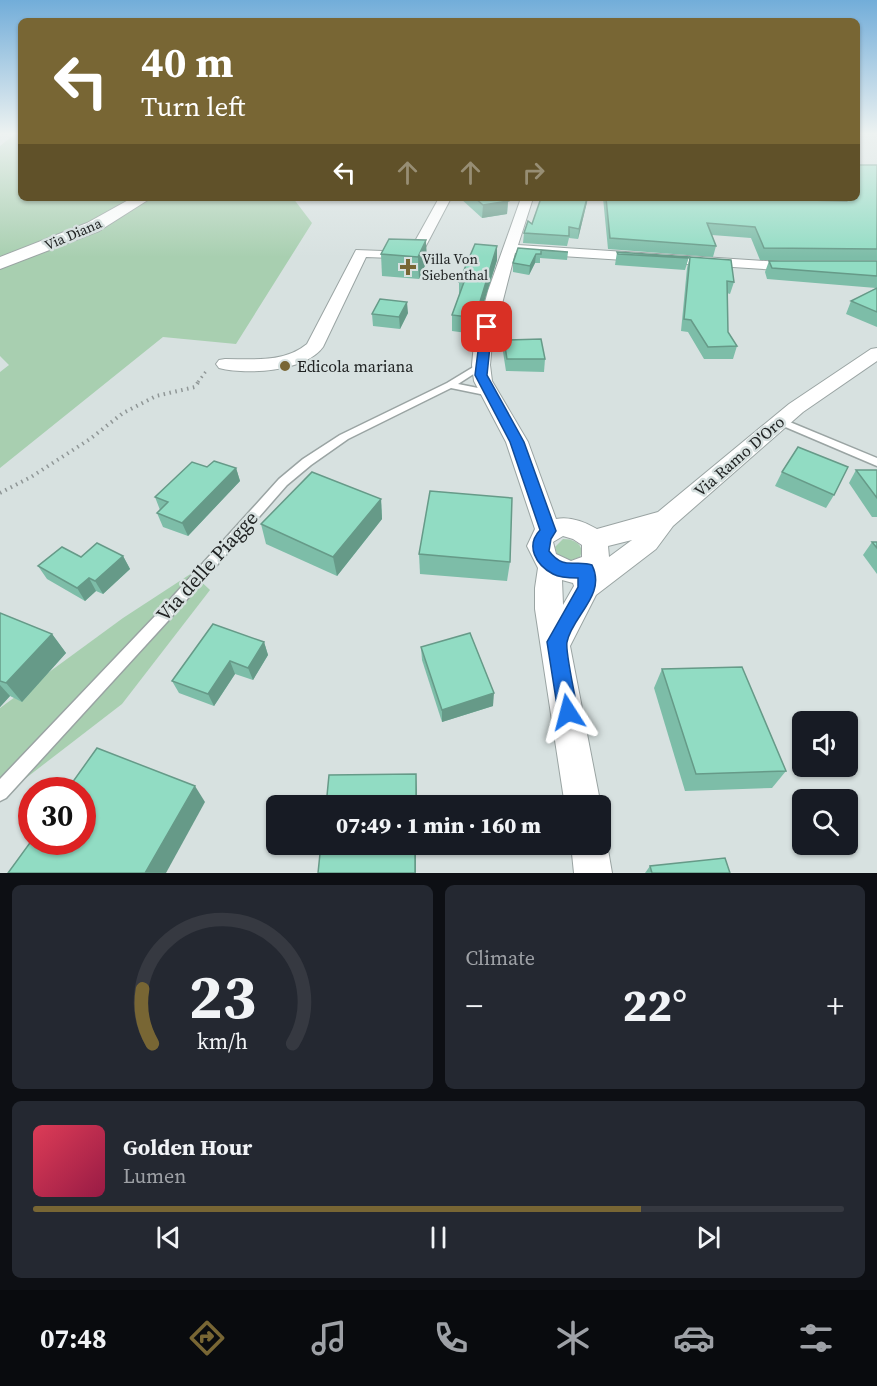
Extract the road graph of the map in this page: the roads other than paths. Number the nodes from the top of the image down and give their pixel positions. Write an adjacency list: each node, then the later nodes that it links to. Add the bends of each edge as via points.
1 (138, 201): 5 (street, Via Diana, via 93,227)
2 (443, 201): 8 (street, via 414,256 361,253 314,347 304,355 290,360)
3 (526, 201): 4 (street)
4 (510, 249): 6 (street); 9 (street, via 490,308)
5 (0, 263)
6 (806, 267)
7 (877, 353): 12 (street, Via Ramo D'Oro)
8 (225, 364)
9 (480, 366): 10 (lane, Via delle Piagge); 11 (street)
10 (450, 385): 11 (lane); 19 (lane, Via delle Piagge, via 344,437 289,476)
11 (490, 393): 15 (street, via 517,442)
12 (780, 421): 13 (lane); 14 (street, Via Ramo D'Oro)
13 (877, 462)
14 (666, 519): 17 (street, Via Ramo D'Oro, via 641,528); 17 (street, via 647,542 620,563)
15 (548, 531): 16 (street, via 540,551); 17 (street, via 563,527 587,534)
16 (551, 565): 17 (street, via 568,572); 18 (street, via 549,597)
17 (590, 565): 18 (street)
18 (557, 642): 20 (street)
19 (0, 792)
20 (581, 795)
21 (591, 855): 22 (street)
22 (593, 873)

